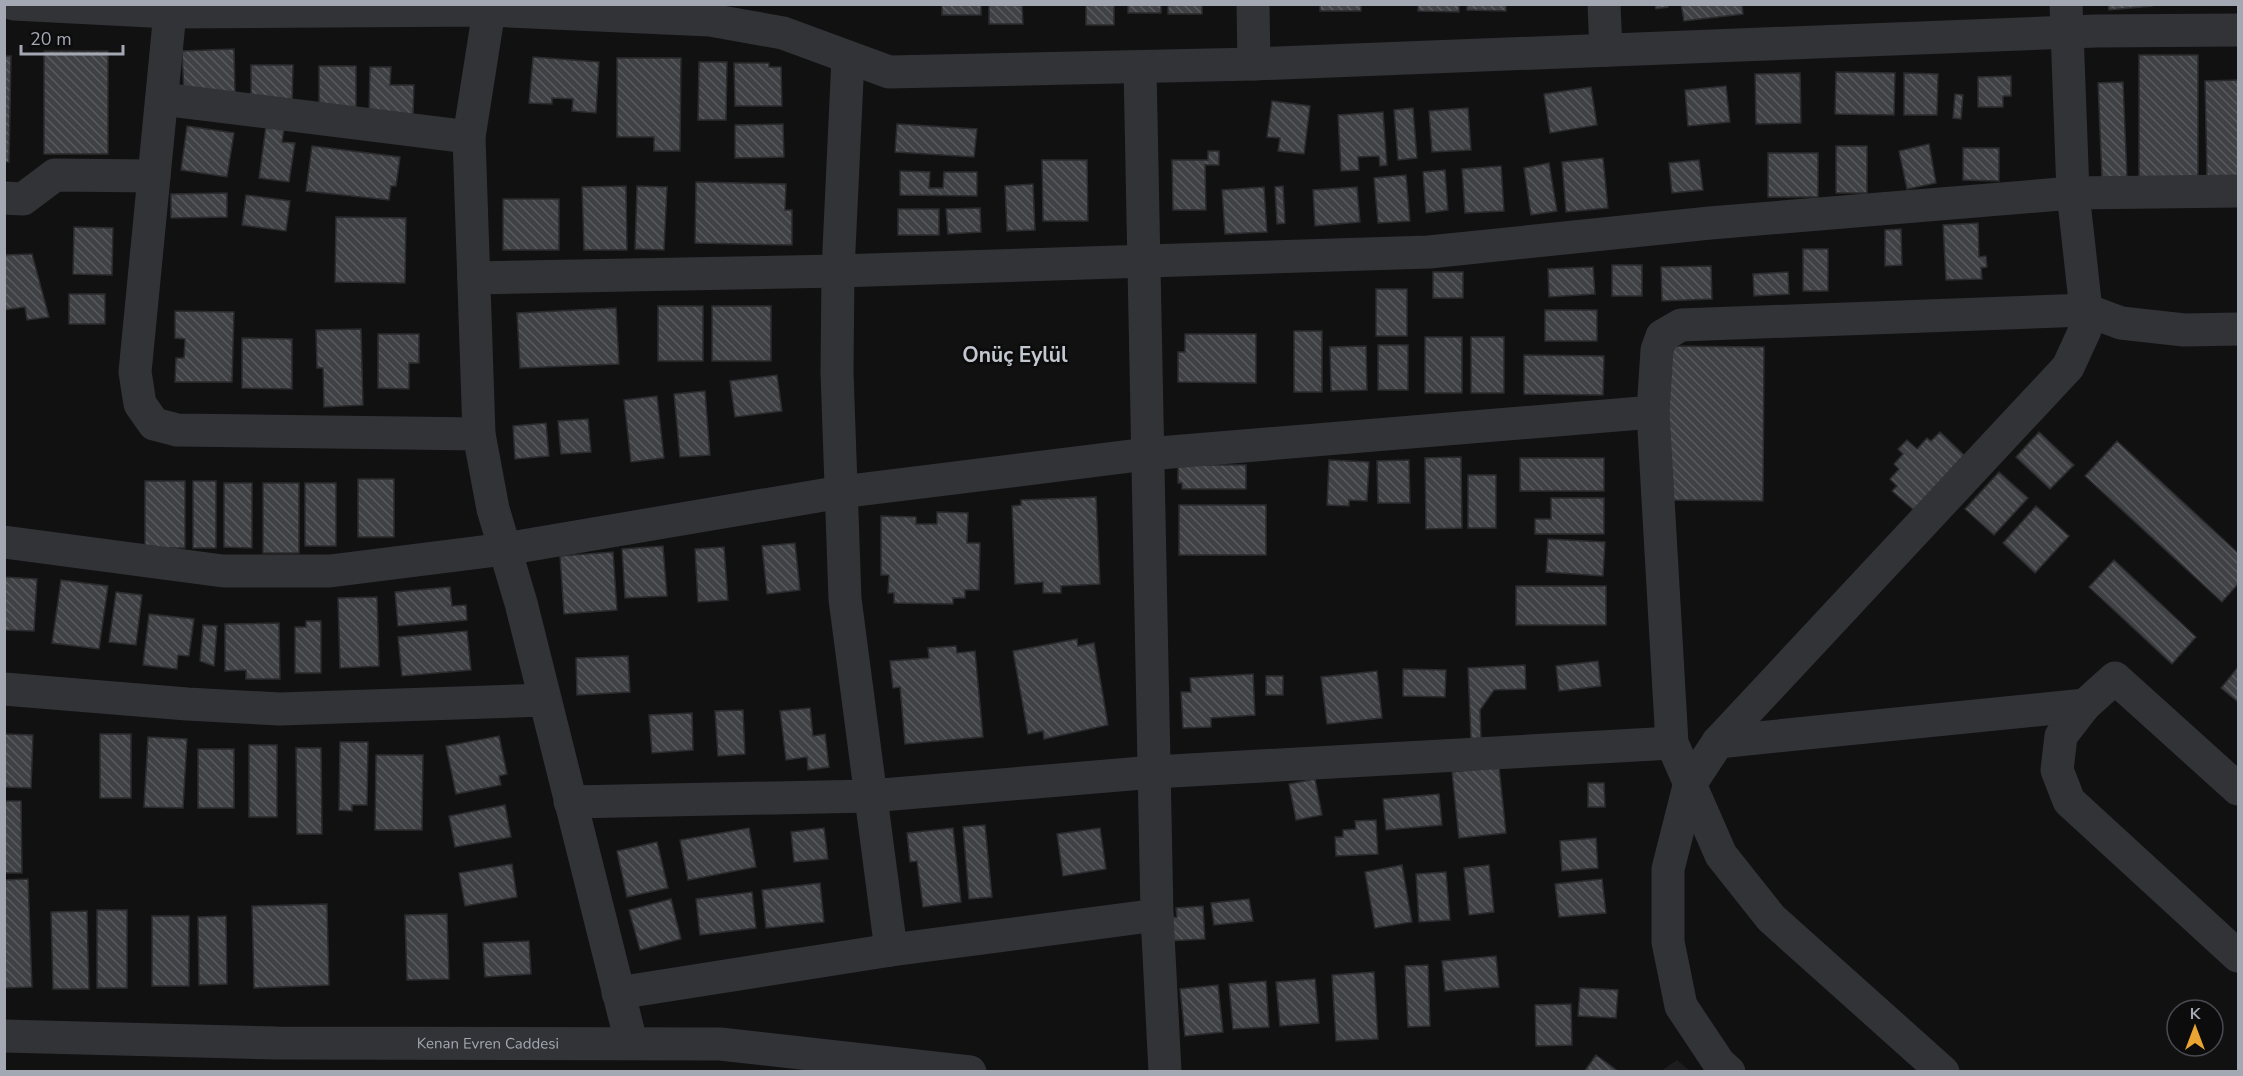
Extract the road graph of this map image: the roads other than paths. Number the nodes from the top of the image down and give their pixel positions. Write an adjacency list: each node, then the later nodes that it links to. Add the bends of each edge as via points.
1 (14, 4): 5 (street)
2 (1253, 4): 10 (street)
3 (1604, 4): 8 (street)
4 (489, 7): 5 (street); 9 (street, via 710,20 783,33); 13 (street)
5 (170, 12): 12 (street)
6 (2067, 18): 7 (street); 8 (street); 16 (street)
7 (2238, 30)
8 (1606, 50): 10 (street)
9 (848, 58): 11 (street, via 889,72); 19 (street)
10 (1254, 64): 11 (street)
11 (1140, 67): 18 (street)
12 (162, 99): 13 (street); 14 (street)
13 (469, 136): 20 (street)
14 (154, 176): 17 (street, via 55,175 23,199); 24 (street, via 135,372 140,404 154,424 177,430)
15 (2238, 191): 16 (street)
16 (2073, 193): 18 (street, via 1710,223 1429,252); 21 (street)
17 (4, 198)
18 (1144, 262): 19 (street); 25 (street)
19 (838, 271): 20 (street); 26 (street)
20 (474, 278): 24 (street)
21 (2086, 310): 22 (street, via 2121,323 2184,330); 23 (street, via 1681,325 1662,336 1657,350); 32 (street, via 2085,330 2068,367)
22 (2238, 329)
23 (1653, 412): 25 (street); 33 (street)
24 (479, 434): 28 (street)
25 (1147, 454): 26 (street); 34 (street)
26 (841, 492): 28 (street); 37 (street, via 845,599)
27 (4, 542): 28 (street, via 223,571 330,571)
28 (505, 549): 30 (street)
29 (4, 689): 30 (street, via 280,709)
30 (544, 700): 38 (street)
31 (2085, 705): 32 (street); 36 (street, via 2115,678); 41 (street, via 2061,736 2057,770 2069,801)
32 (1718, 742): 35 (street)
33 (1672, 743): 34 (street); 35 (street)
34 (1154, 772): 37 (street); 39 (street)
35 (1689, 786): 47 (street, via 1668,869 1668,942 1681,1006 1719,1063); 48 (street, via 1720,855 1771,918)
36 (2238, 789)
37 (870, 796): 38 (street); 40 (street)
38 (570, 802): 42 (street)
39 (1157, 915): 40 (street); 46 (street)
40 (891, 950): 42 (street)
41 (2238, 956)
42 (618, 993): 44 (street)
43 (4, 1036): 44 (street, Kenan Evren Caddesi, via 278,1043)
44 (631, 1042): 45 (street, Kenan Evren Caddesi, via 720,1044)
45 (970, 1071)
46 (1165, 1071)
47 (1729, 1071)
48 (1943, 1071)

